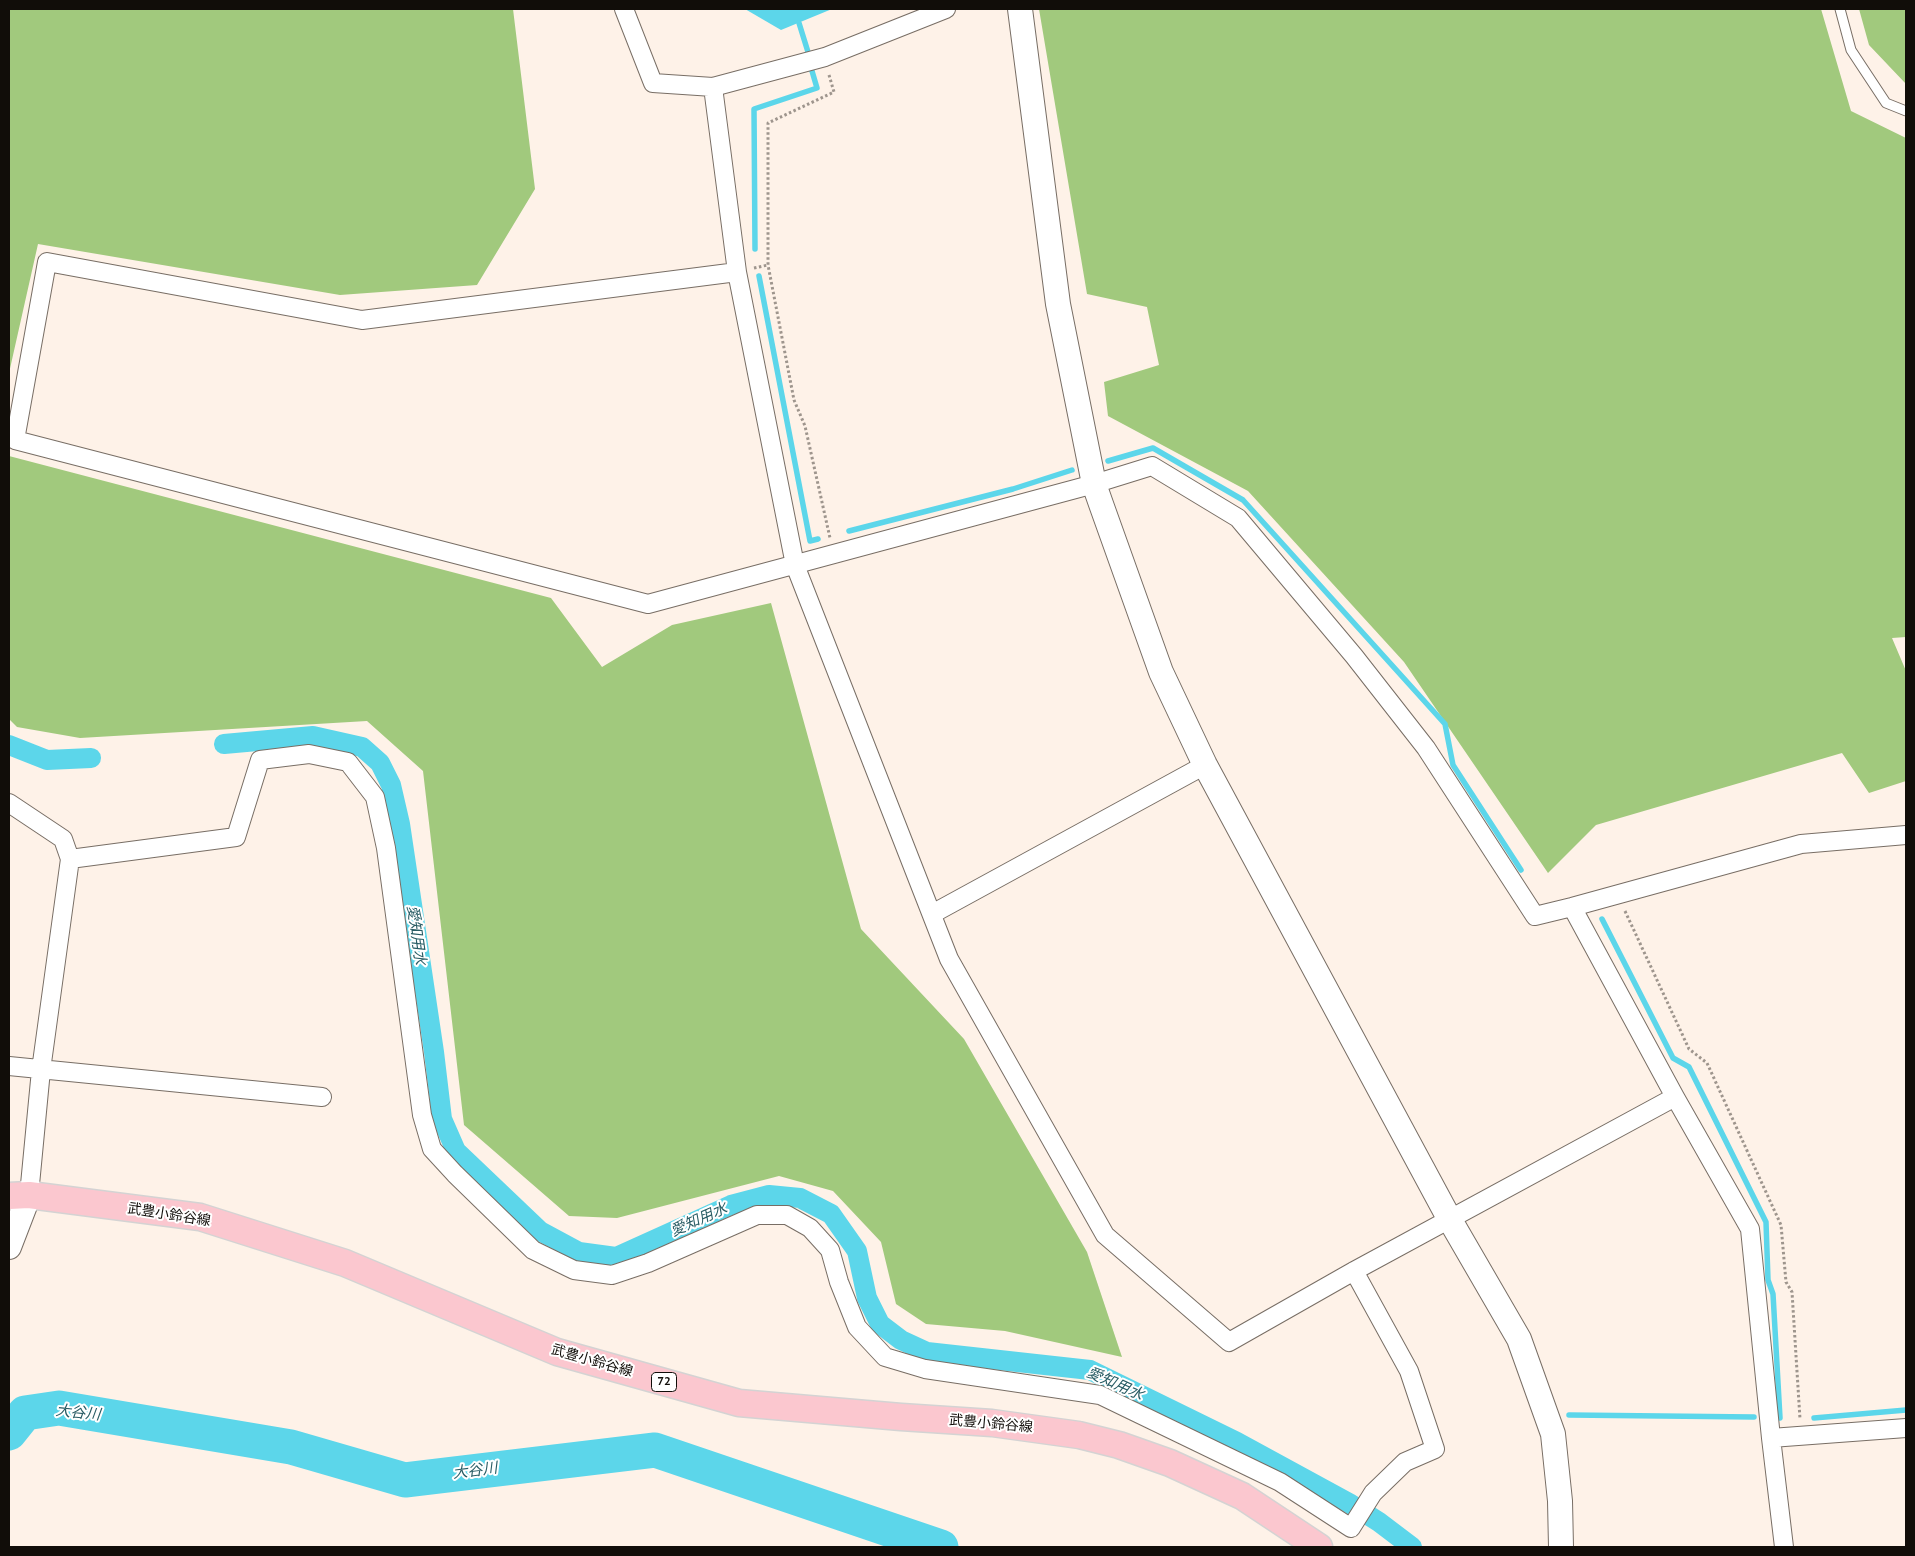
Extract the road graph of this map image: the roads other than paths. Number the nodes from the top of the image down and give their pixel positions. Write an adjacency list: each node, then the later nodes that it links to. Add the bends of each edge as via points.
1 (624, 9): 5 (street, via 653,83)
2 (946, 9): 5 (street, via 825,57)
3 (1020, 9): 8 (street, via 1058,304)
4 (1840, 9): 6 (lane, via 1851,50 1886,103)
5 (713, 88): 7 (street)
6 (1906, 111)
7 (737, 272): 9 (street); 9 (street, via 362,320 46,262 15,440 648,604)
8 (1094, 484): 9 (street); 10 (street, via 1162,672); 14 (street, via 1152,466 1238,518 1426,748 1535,916)
9 (795, 565): 15 (street)
10 (1205, 765): 15 (street); 21 (street)
11 (9, 803): 13 (street, via 63,840)
12 (1906, 835): 14 (street, via 1801,844)
13 (70, 859): 17 (street); 23 (street, via 236,837 260,760 309,754 348,762 375,796 386,848 422,1115 432,1149 533,1250 574,1270 612,1275 648,1263 756,1215 787,1215 810,1228 830,1250 857,1327 885,1357 925,1369 1100,1395 1280,1482 1351,1528 1369,1499 1406,1462 1435,1449 1410,1370)
14 (1572, 907): 19 (street)
15 (932, 914): 23 (street, via 949,959 1105,1235 1229,1342)
16 (9, 1066): 17 (street)
17 (41, 1070): 18 (street); 20 (street)
18 (322, 1097)
19 (1675, 1097): 21 (street); 25 (street, via 1750,1229)
20 (19, 1195): 22 (street); 26 (main road, 武豊小鈴谷線 / 72, via 200,1217 345,1263 557,1352 739,1403 992,1423 1079,1435 1118,1445 1170,1463 1242,1496)
21 (1450, 1220): 23 (street); 27 (street, via 1519,1339 1553,1434)
22 (9, 1247)
23 (1354, 1271)
24 (1906, 1428): 25 (street)
25 (1771, 1438): 28 (street)
26 (1320, 1547)
27 (1561, 1547)
28 (1784, 1547)

